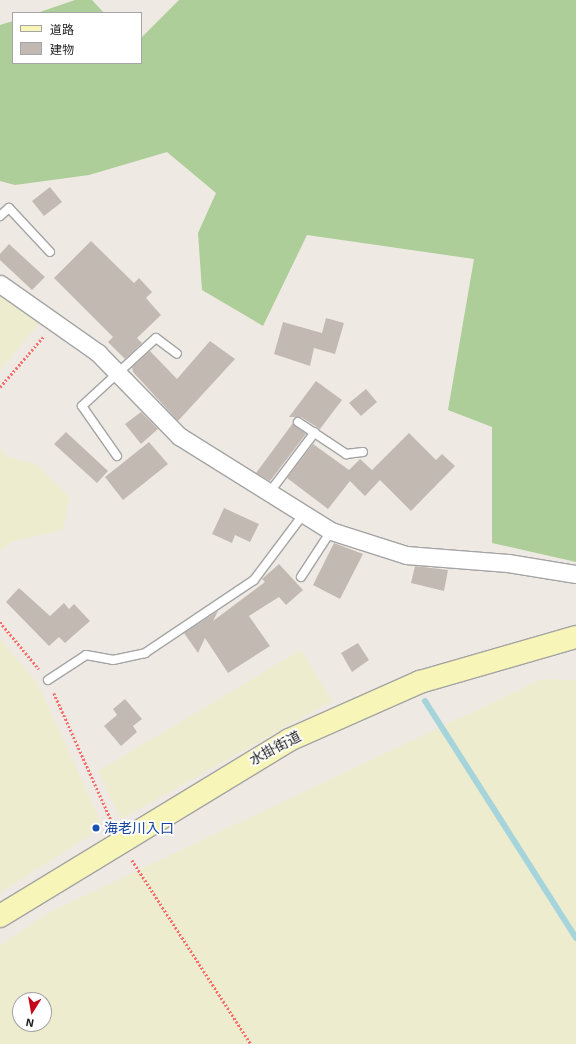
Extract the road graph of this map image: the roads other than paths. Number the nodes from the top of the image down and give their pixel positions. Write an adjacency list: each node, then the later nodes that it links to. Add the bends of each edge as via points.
1 (0, 216): 2 (lane, via 9,208)
2 (50, 252)
3 (0, 284): 5 (street, via 98,353)
4 (177, 354): 5 (lane, via 156,338)
5 (117, 372): 9 (lane, via 82,406); 10 (street, via 179,436)
6 (298, 422): 7 (lane)
7 (315, 432): 8 (lane, via 346,454); 10 (lane)
8 (363, 452)
9 (117, 456)
10 (269, 493): 11 (street)
11 (302, 516): 12 (street); 16 (lane, via 254,580 145,653 113,660 86,655)
12 (331, 531): 13 (street, via 406,555 508,563); 14 (lane)
13 (576, 574)
14 (301, 577)
15 (576, 637): 17 (main road, 水掛街道, via 502,655 364,704 246,764)
16 (48, 680)
17 (0, 916)

